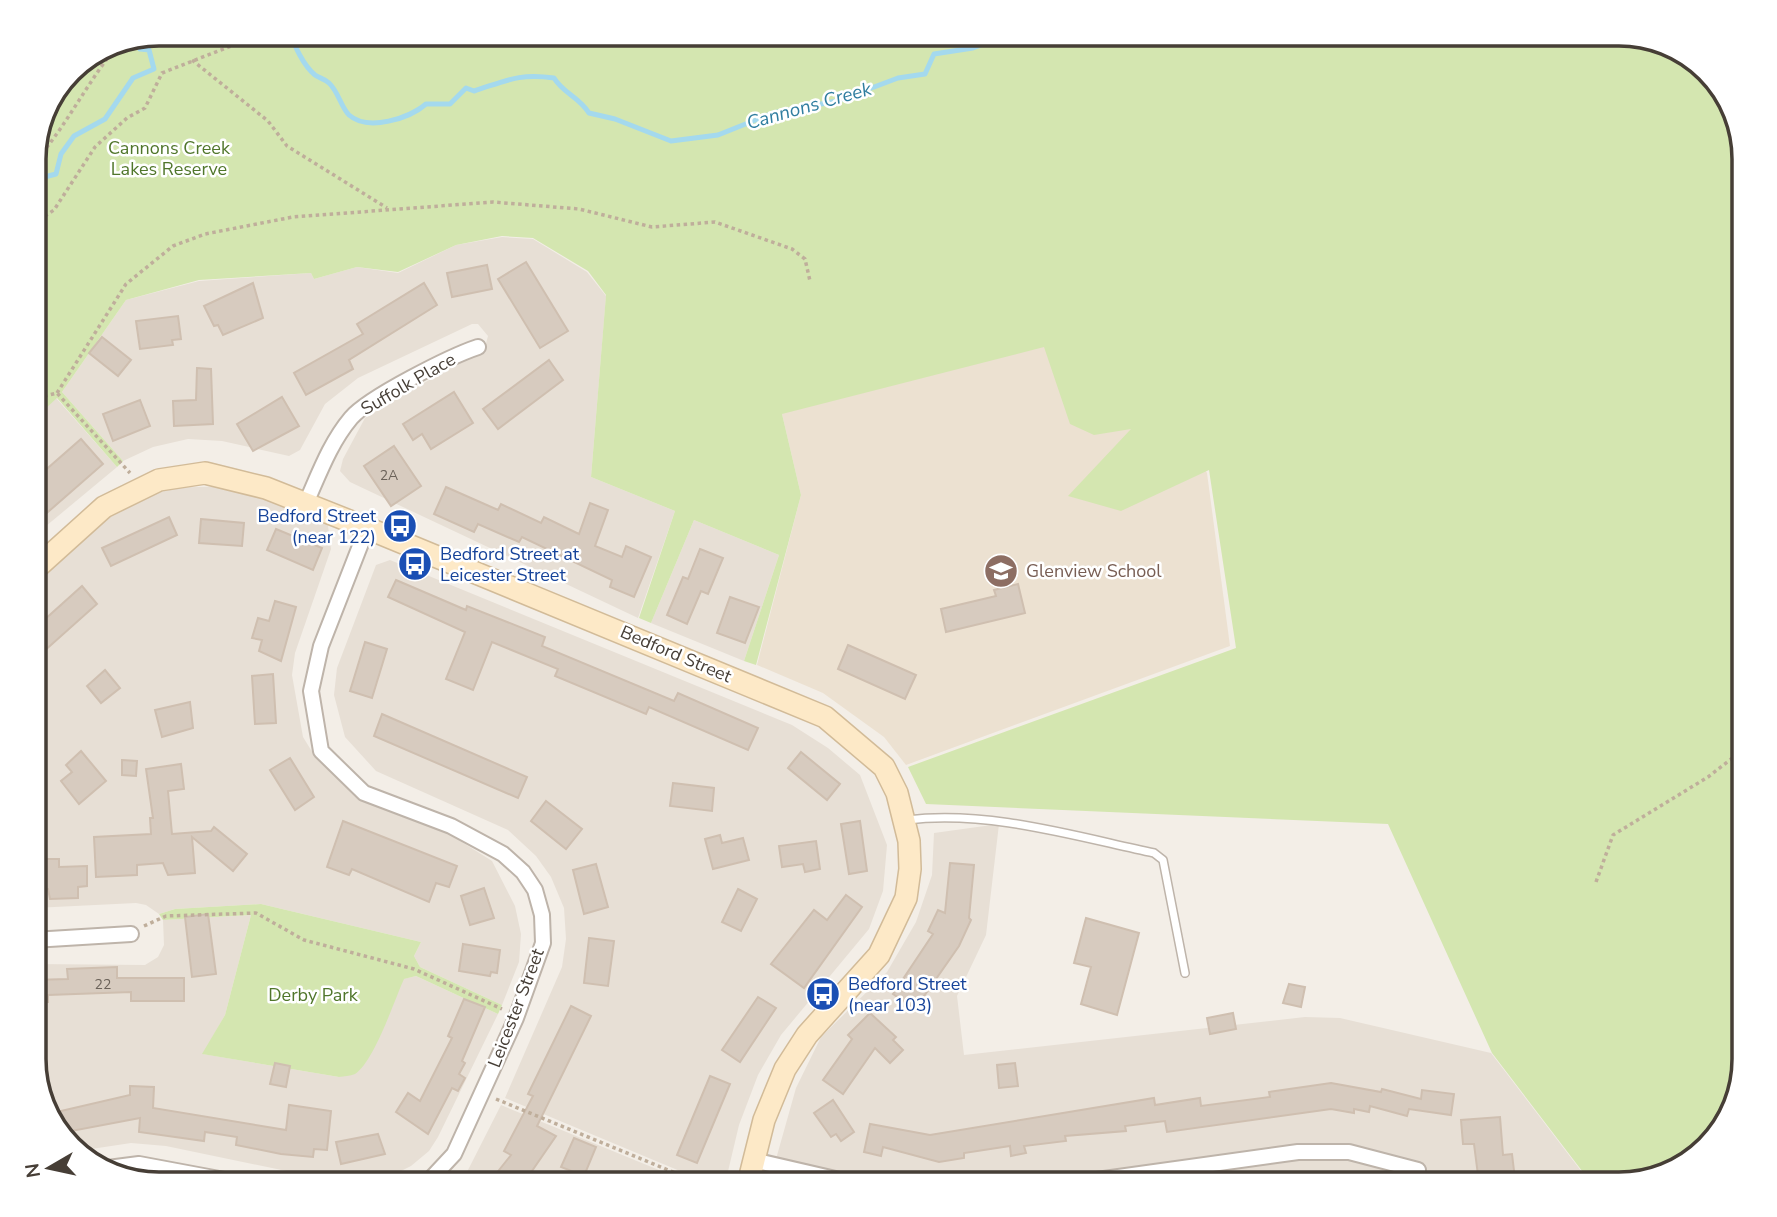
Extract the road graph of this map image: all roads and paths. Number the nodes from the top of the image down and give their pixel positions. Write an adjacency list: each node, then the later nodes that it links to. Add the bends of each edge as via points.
1 (231, 46): 3 (path)
2 (106, 59): 4 (path)
3 (192, 60): 5 (path, via 268,121 288,146); 6 (path, via 162,73 145,108 95,147)
4 (46, 150)
5 (389, 209): 7 (path, via 493,202 579,209 652,226 715,222 792,249 805,260); 9 (path, via 293,217 205,234 173,246 126,284)
6 (46, 215)
7 (810, 281)
8 (478, 347): 12 (street, Suffolk Place, via 451,356 354,415 332,444)
9 (57, 393): 10 (path); 11 (path)
10 (46, 396)
11 (143, 488): 12 (street, Bedford Street, via 159,480 205,474); 14 (street, Bedford Street, via 104,507)
12 (306, 503): 13 (street, Bedford Street)
13 (367, 528): 16 (street, Bedford Street, via 825,717 884,767); 21 (street, Leicester Street, via 321,646 311,691 321,751 364,793 451,826 503,854 523,872 535,890 542,915 542,943)
14 (46, 559)
15 (1732, 758): 17 (path, via 1613,835)
16 (904, 821): 20 (lane, via 946,816 999,822 1154,853 1163,860); 23 (street, Bedford Street, via 910,869 906,898 879,955 807,1035 785,1069)
17 (1596, 882)
18 (131, 934): 19 (street); 21 (path, via 166,916 256,914 304,940 414,969)
19 (46, 939)
20 (1185, 973)
21 (517, 1016): 22 (street, Leicester Street)
22 (482, 1094): 27 (street, Leicester Street, via 454,1154); 28 (path)
23 (753, 1160): 29 (street, Bedford Street); 30 (street)
24 (124, 1166): 26 (street, via 139,1164)
25 (1418, 1170): 31 (street, via 1349,1152 1298,1152)
26 (182, 1172)
27 (437, 1172)
28 (673, 1172)
29 (750, 1172)
30 (805, 1172)
31 (1154, 1172)

